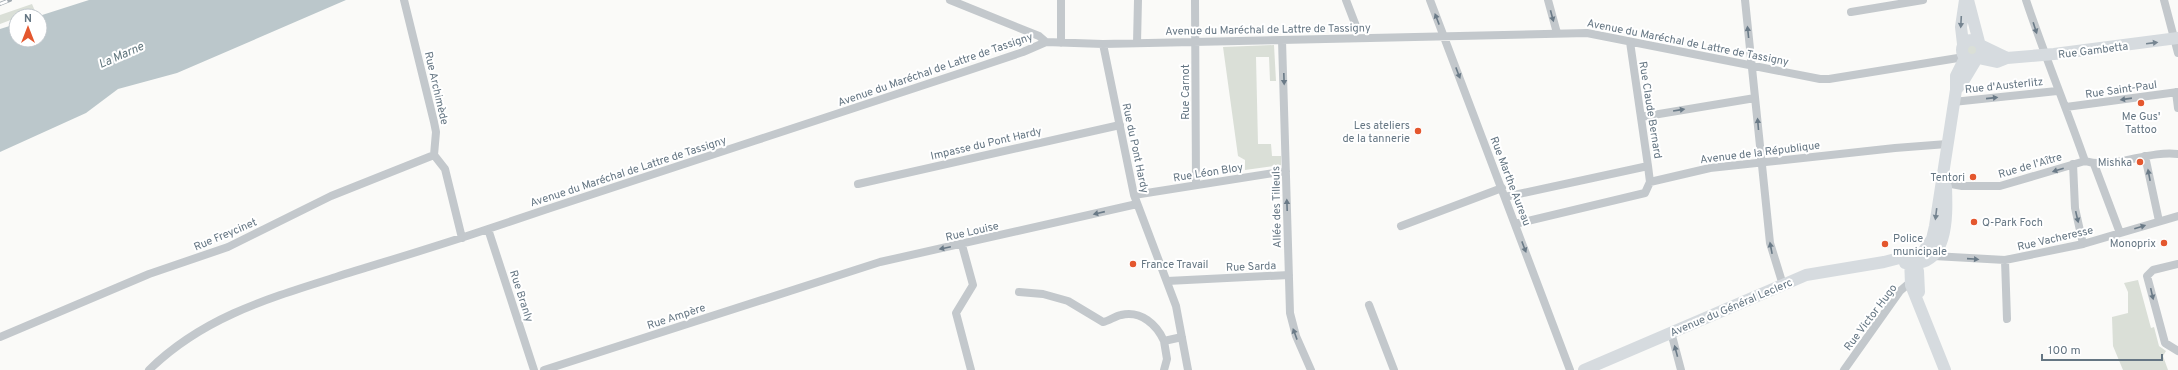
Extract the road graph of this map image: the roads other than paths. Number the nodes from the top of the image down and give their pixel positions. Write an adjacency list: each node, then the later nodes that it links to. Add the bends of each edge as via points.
1 (404, 0): 43 (street, Rue Archimède, via 436,132)
2 (952, 0): 20 (street, via 1039,36)
3 (1061, 0): 23 (street)
4 (1138, 0): 24 (street)
5 (1195, 0): 21 (street, Rue Carnot)
6 (1346, 0): 15 (street)
7 (1430, 0): 17 (street, Rue Marthe Aureau, one-way to 7)
8 (1548, 0): 16 (street, one-way to 16)
9 (1745, 0): 32 (street, one-way to 9)
10 (1923, 0): 14 (street)
11 (1966, 0): 26 (main road, one-way to 26, via 1961,27); 27 (main road)
12 (2026, 0): 29 (street, one-way to 29)
13 (2164, 0): 18 (street)
14 (1851, 12)
15 (1356, 26)
16 (1557, 33): 17 (street, Avenue du Maréchal de Lattre de Tassigny); 22 (street, Avenue du Maréchal de Lattre de Tassigny, via 1587,33)
17 (1445, 37): 19 (street, Avenue du Maréchal de Lattre de Tassigny); 56 (street, Rue Marthe Aureau, one-way to 56)
18 (2176, 39): 28 (street); 29 (main road, Rue Gambetta, one-way to 18)
19 (1282, 40): 21 (street, Avenue du Maréchal de Lattre de Tassigny); 51 (street, Allée des Tilleuls, one-way to 51)
20 (1046, 42): 23 (street, Avenue du Maréchal de Lattre de Tassigny); 64 (street, Avenue du Maréchal de Lattre de Tassigny, via 948,78)
21 (1195, 42): 24 (street, Avenue du Maréchal de Lattre de Tassigny); 55 (street, Rue Carnot)
22 (1630, 42): 32 (street, Avenue du Maréchal de Lattre de Tassigny); 39 (street, Rue Claude Bernard)
23 (1061, 43): 25 (street, Avenue du Maréchal de Lattre de Tassigny)
24 (1137, 43): 25 (street, Avenue du Maréchal de Lattre de Tassigny)
25 (1103, 44): 40 (street, Rue du Pont Hardy)
26 (1964, 44): 27 (main road, via 1970,39); 30 (main road, via 1962,52)
27 (1980, 44): 30 (main road, via 1982,52); 31 (main road)
28 (2178, 53)
29 (2044, 55): 31 (main road, Rue Gambetta); 33 (street)
30 (1971, 58): 31 (main road, Rue Gambetta, via 1997,62); 32 (street, Avenue du Maréchal de Lattre de Tassigny, via 1830,79); 36 (main road, via 1956,76)
31 (2007, 58)
32 (1751, 64): 35 (street)
33 (2057, 91): 36 (street, Rue d'Austerlitz, one-way to 33); 37 (street)
34 (2177, 92): 37 (street, Rue Saint-Paul, one-way to 37); 38 (street)
35 (1755, 98): 39 (street, one-way to 35); 47 (street, one-way to 35)
36 (1954, 102): 41 (main road)
37 (2066, 107): 45 (street)
38 (2178, 108)
39 (1641, 117): 50 (street, Rue Claude Bernard)
40 (1120, 125): 54 (street, Impasse du Pont Hardy); 57 (street, Rue du Pont Hardy)
41 (1947, 144): 46 (main road); 47 (street, Avenue de la République)
42 (2178, 154): 44 (street)
43 (434, 155): 66 (street, via 444,169); 82 (street, Rue Freycinet, via 331,196 221,250 149,274)
44 (2145, 156): 49 (street); 61 (street, one-way to 44)
45 (2085, 161): 48 (street, Rue de l'Aître); 49 (street)
46 (1945, 162): 53 (main road); 70 (main road, one-way to 70, via 1932,239 1923,252)
47 (1762, 163): 52 (street, Avenue de la République, via 1710,168); 76 (street, one-way to 47, via 1770,243)
48 (2073, 164): 53 (street, Rue de l'Aître, one-way to 53, via 2000,186 1962,186); 67 (street, one-way to 67, via 2075,208)
49 (2094, 164): 65 (street)
50 (1648, 166): 52 (street, Rue Claude Bernard); 58 (street)
51 (1286, 172): 55 (street, Rue Léon Bloy); 73 (street, Allée des Tilleuls, one-way to 51)
52 (1650, 182): 62 (street, via 1645,194 1640,196)
53 (1946, 183): 69 (main road, via 1943,234 1940,248)
54 (858, 184)
55 (1196, 184): 57 (street, Rue Léon Bloy)
56 (1502, 188): 58 (street, Rue Marthe Aureau); 63 (street)
57 (1134, 195): 59 (street, Rue du Pont Hardy)
58 (1505, 198): 62 (street, Rue Marthe Aureau)
59 (1137, 204): 68 (street, Rue Louise, one-way to 68); 74 (street, Rue du Pont Hardy)
60 (2178, 216): 61 (street, Rue Vacheresse)
61 (2159, 221): 65 (street, Rue Vacheresse, one-way to 61)
62 (1516, 224): 94 (street, Rue Marthe Aureau, one-way to 94)
63 (1401, 226)
64 (488, 229): 66 (street, Avenue du Maréchal de Lattre de Tassigny); 87 (street, Rue Branly)
65 (2120, 233): 67 (street, Rue Vacheresse)
66 (462, 238): 86 (street, Avenue du Maréchal de Lattre de Tassigny, via 284,293 244,308 186,339)
67 (2083, 244): 71 (street, Rue Vacheresse)
68 (962, 245): 75 (street, Rue Louise, one-way to 75, via 880,262); 89 (street, via 973,285 956,313)
69 (1930, 258): 70 (main road); 71 (street, Rue Vacheresse, one-way to 71); 77 (main road)
70 (1910, 260): 76 (main road, Avenue du Général Leclerc, via 1806,275); 77 (main road, via 1909,272)
71 (2005, 260): 80 (street)
72 (2178, 264): 85 (street, one-way to 85, via 2153,270 2147,276 2165,343)
73 (1289, 275): 74 (street, Rue Sarda); 92 (street, Allée des Tilleuls, one-way to 73, via 1292,324)
74 (1167, 281): 83 (street, Rue du Pont Hardy, via 1176,306)
75 (814, 283): 88 (street, Rue Ampère)
76 (1784, 284): 81 (main road, Avenue du Général Leclerc)
77 (1916, 289): 97 (street, Rue Victor Hugo, via 1907,285 1900,291); 98 (main road)
78 (1019, 292): 84 (street, via 1043,294 1068,301 1103,322 1124,314 1142,317 1160,331)
79 (1369, 305): 93 (street)
80 (2007, 319)
81 (1671, 332): 95 (main road, Avenue du Général Leclerc); 96 (street, one-way to 81)
82 (0, 337)
83 (1182, 337): 84 (street); 91 (street, Rue du Pont Hardy)
84 (1164, 341): 90 (street, via 1167,359)
85 (2178, 351)
86 (148, 370)
87 (534, 370)
88 (544, 370)
89 (971, 370)
90 (1164, 370)
91 (1188, 370)
92 (1311, 370)
93 (1394, 370)
94 (1570, 370)
95 (1584, 370)
96 (1681, 370)
97 (1844, 370)
98 (1945, 370)

